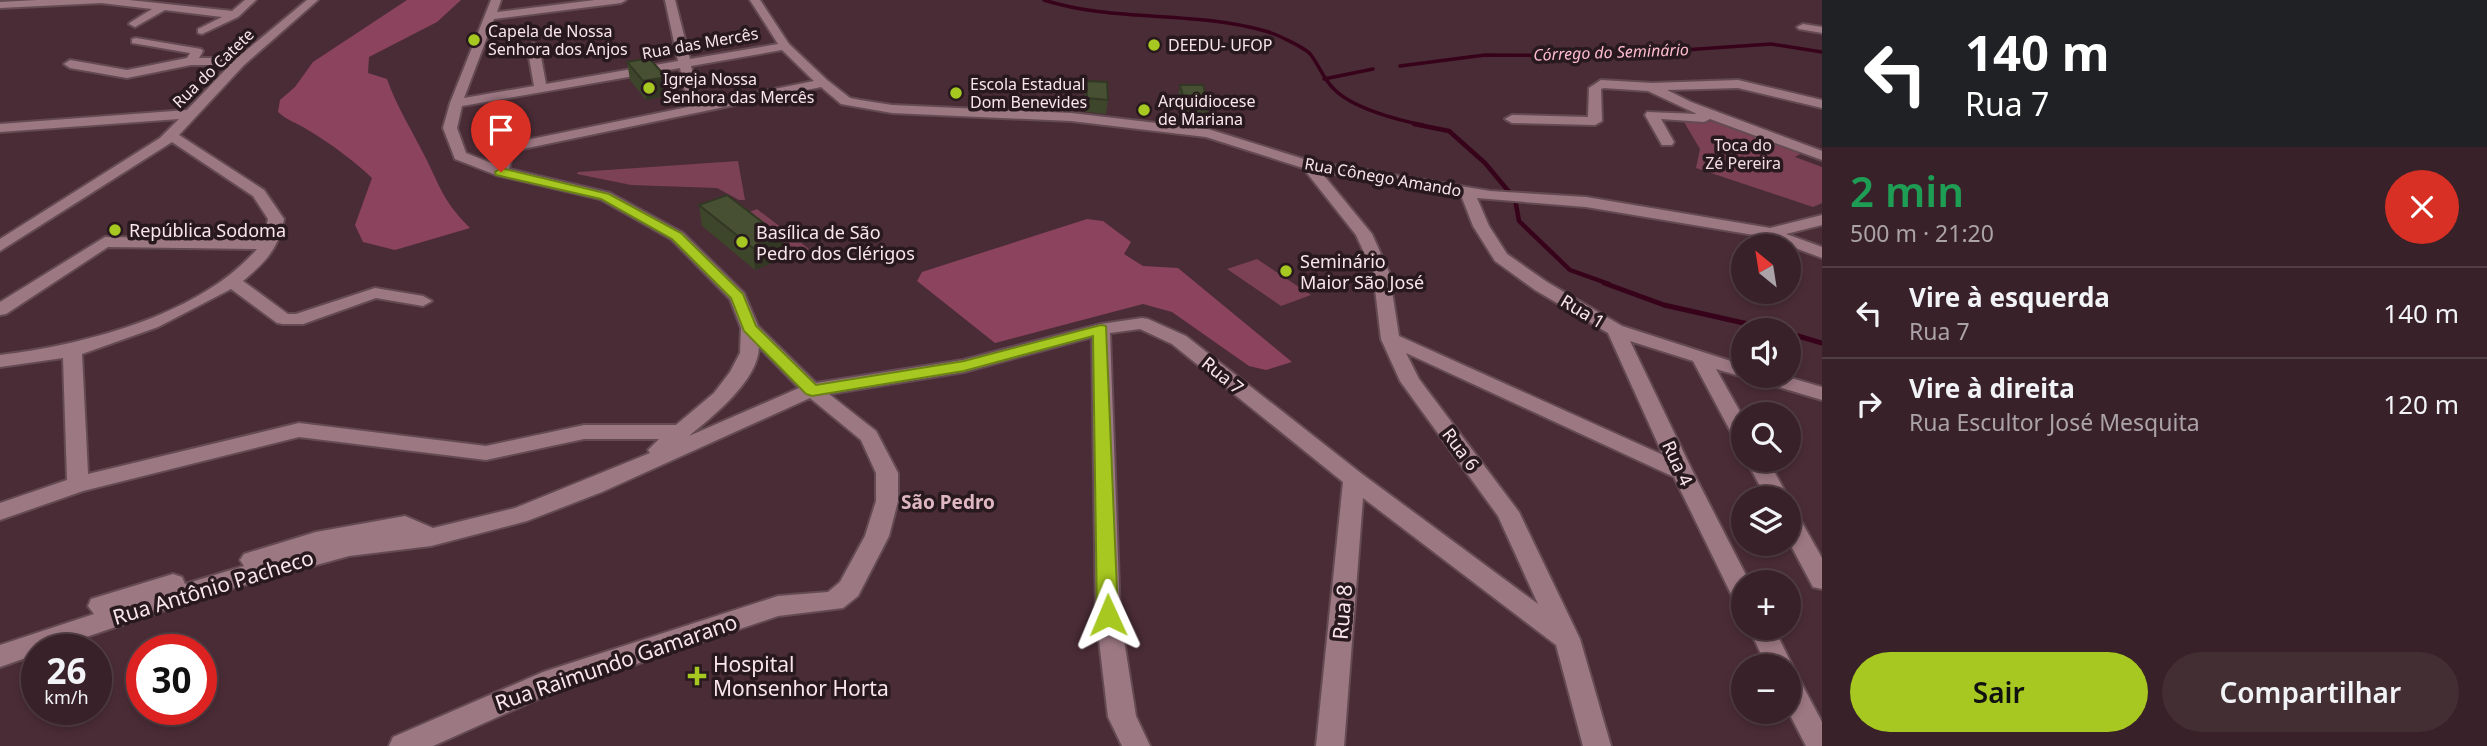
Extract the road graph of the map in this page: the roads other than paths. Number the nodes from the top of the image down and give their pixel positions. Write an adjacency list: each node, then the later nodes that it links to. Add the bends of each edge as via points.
1 (102, 0): 9 (street); 11 (street)
2 (178, 0): 11 (street)
3 (251, 0): 12 (street)
4 (313, 0): 22 (street, Rua do Catete)
5 (496, 0): 13 (street)
6 (621, 0): 13 (street)
7 (670, 0): 24 (street)
8 (755, 0): 20 (street, Rua Cônego Amando)
9 (34, 2): 10 (street)
10 (0, 5)
11 (163, 7): 12 (street); 14 (street)
12 (234, 15): 17 (street)
13 (490, 16): 29 (street)
14 (135, 24)
15 (1803, 27): 16 (street)
16 (1822, 30)
17 (202, 31)
18 (136, 41): 21 (street, via 197,51)
19 (533, 46): 28 (street)
20 (785, 46): 24 (street, Rua das Mercês); 25 (street, Rua Cônego Amando)
21 (191, 61): 22 (street); 23 (street, via 127,74)
22 (240, 62): 32 (street, Rua do Catete)
23 (70, 64)
24 (683, 64): 28 (street, Rua das Mercês); 31 (street)
25 (823, 83): 31 (street); 40 (street, Rua Cônego Amando, via 846,101 860,104 1072,117 1208,133)
26 (1738, 84): 27 (street); 30 (street); 33 (street)
27 (1652, 88): 34 (street, via 1595,88 1595,121); 35 (street)
28 (541, 89): 29 (street, Rua das Mercês)
29 (456, 103): 41 (street, via 450,128 460,156)
30 (1822, 104)
31 (696, 111): 41 (street, via 507,148)
32 (190, 114): 36 (street); 37 (street, Rua do Catete)
33 (1822, 114)
34 (1512, 119)
35 (1725, 120): 38 (street, via 1652,115); 39 (street)
36 (0, 128)
37 (170, 135): 45 (street, Rua do Catete); 46 (street, via 259,192 275,219)
38 (1667, 142)
39 (1822, 156)
40 (1308, 165): 42 (street, Rua Cônego Amando); 55 (street, Rua 6, via 1364,234 1381,272)
41 (501, 172): 52 (street, via 605,196 677,236 738,297)
42 (1467, 193): 44 (street, Rua Cônego Amando, via 1586,202); 54 (street, Rua 1, via 1501,257)
43 (1822, 220): 44 (street)
44 (1770, 233): 48 (street, Rua Cônego Amando)
45 (5, 235): 47 (street, Rua do Catete)
46 (270, 244): 49 (street); 51 (street, via 105,242)
47 (0, 246)
48 (1822, 253)
49 (233, 282): 50 (street, via 283,319 297,320 375,293); 56 (street, via 128,334)
50 (423, 301)
51 (0, 310)
52 (750, 328): 61 (street); 64 (street, Rua Antônio Pacheco, via 749,353 739,374 721,398)
53 (1101, 329): 61 (street, Rua 7, via 964,366); 67 (street, Rua 7, via 1142,323 1179,340); 79 (street, via 1108,615 1122,717)
54 (1616, 330): 57 (street, Rua 1); 66 (street, Rua 4)
55 (1390, 339): 66 (street); 75 (street, Rua 6, via 1410,382 1508,512)
56 (72, 351): 58 (street); 68 (street)
57 (1700, 358): 59 (street, Rua 1); 63 (street)
58 (0, 361)
59 (1731, 367)
60 (1801, 388): 62 (street)
61 (812, 390): 65 (street, Rua Antônio Pacheco); 78 (street, Rua Raimundo Gamarano, via 869,436 887,473 887,501 877,536 849,589 834,601 778,606 520,693)
62 (1822, 394)
63 (1731, 414)
64 (679, 432): 65 (street, Rua Antônio Pacheco); 68 (street, via 584,432 486,453 299,430)
65 (645, 462): 70 (street, Rua Antônio Pacheco, via 519,515)
66 (1682, 472): 72 (street, Rua 4)
67 (1354, 479): 75 (street, Rua 7); 80 (street, Rua 8)
68 (78, 484): 69 (street)
69 (0, 512)
70 (430, 537): 74 (street, Rua Antônio Pacheco, via 405,526 316,541); 76 (street, Rua Antônio Pacheco, via 348,547 214,584)
71 (1801, 542): 73 (street)
72 (1731, 570)
73 (1822, 580)
74 (100, 606)
75 (1567, 639): 81 (street, Rua 6)
76 (0, 656)
77 (1801, 709): 82 (street)
78 (403, 746)
79 (1136, 746)
80 (1330, 746)
81 (1597, 746)
82 (1820, 746)

